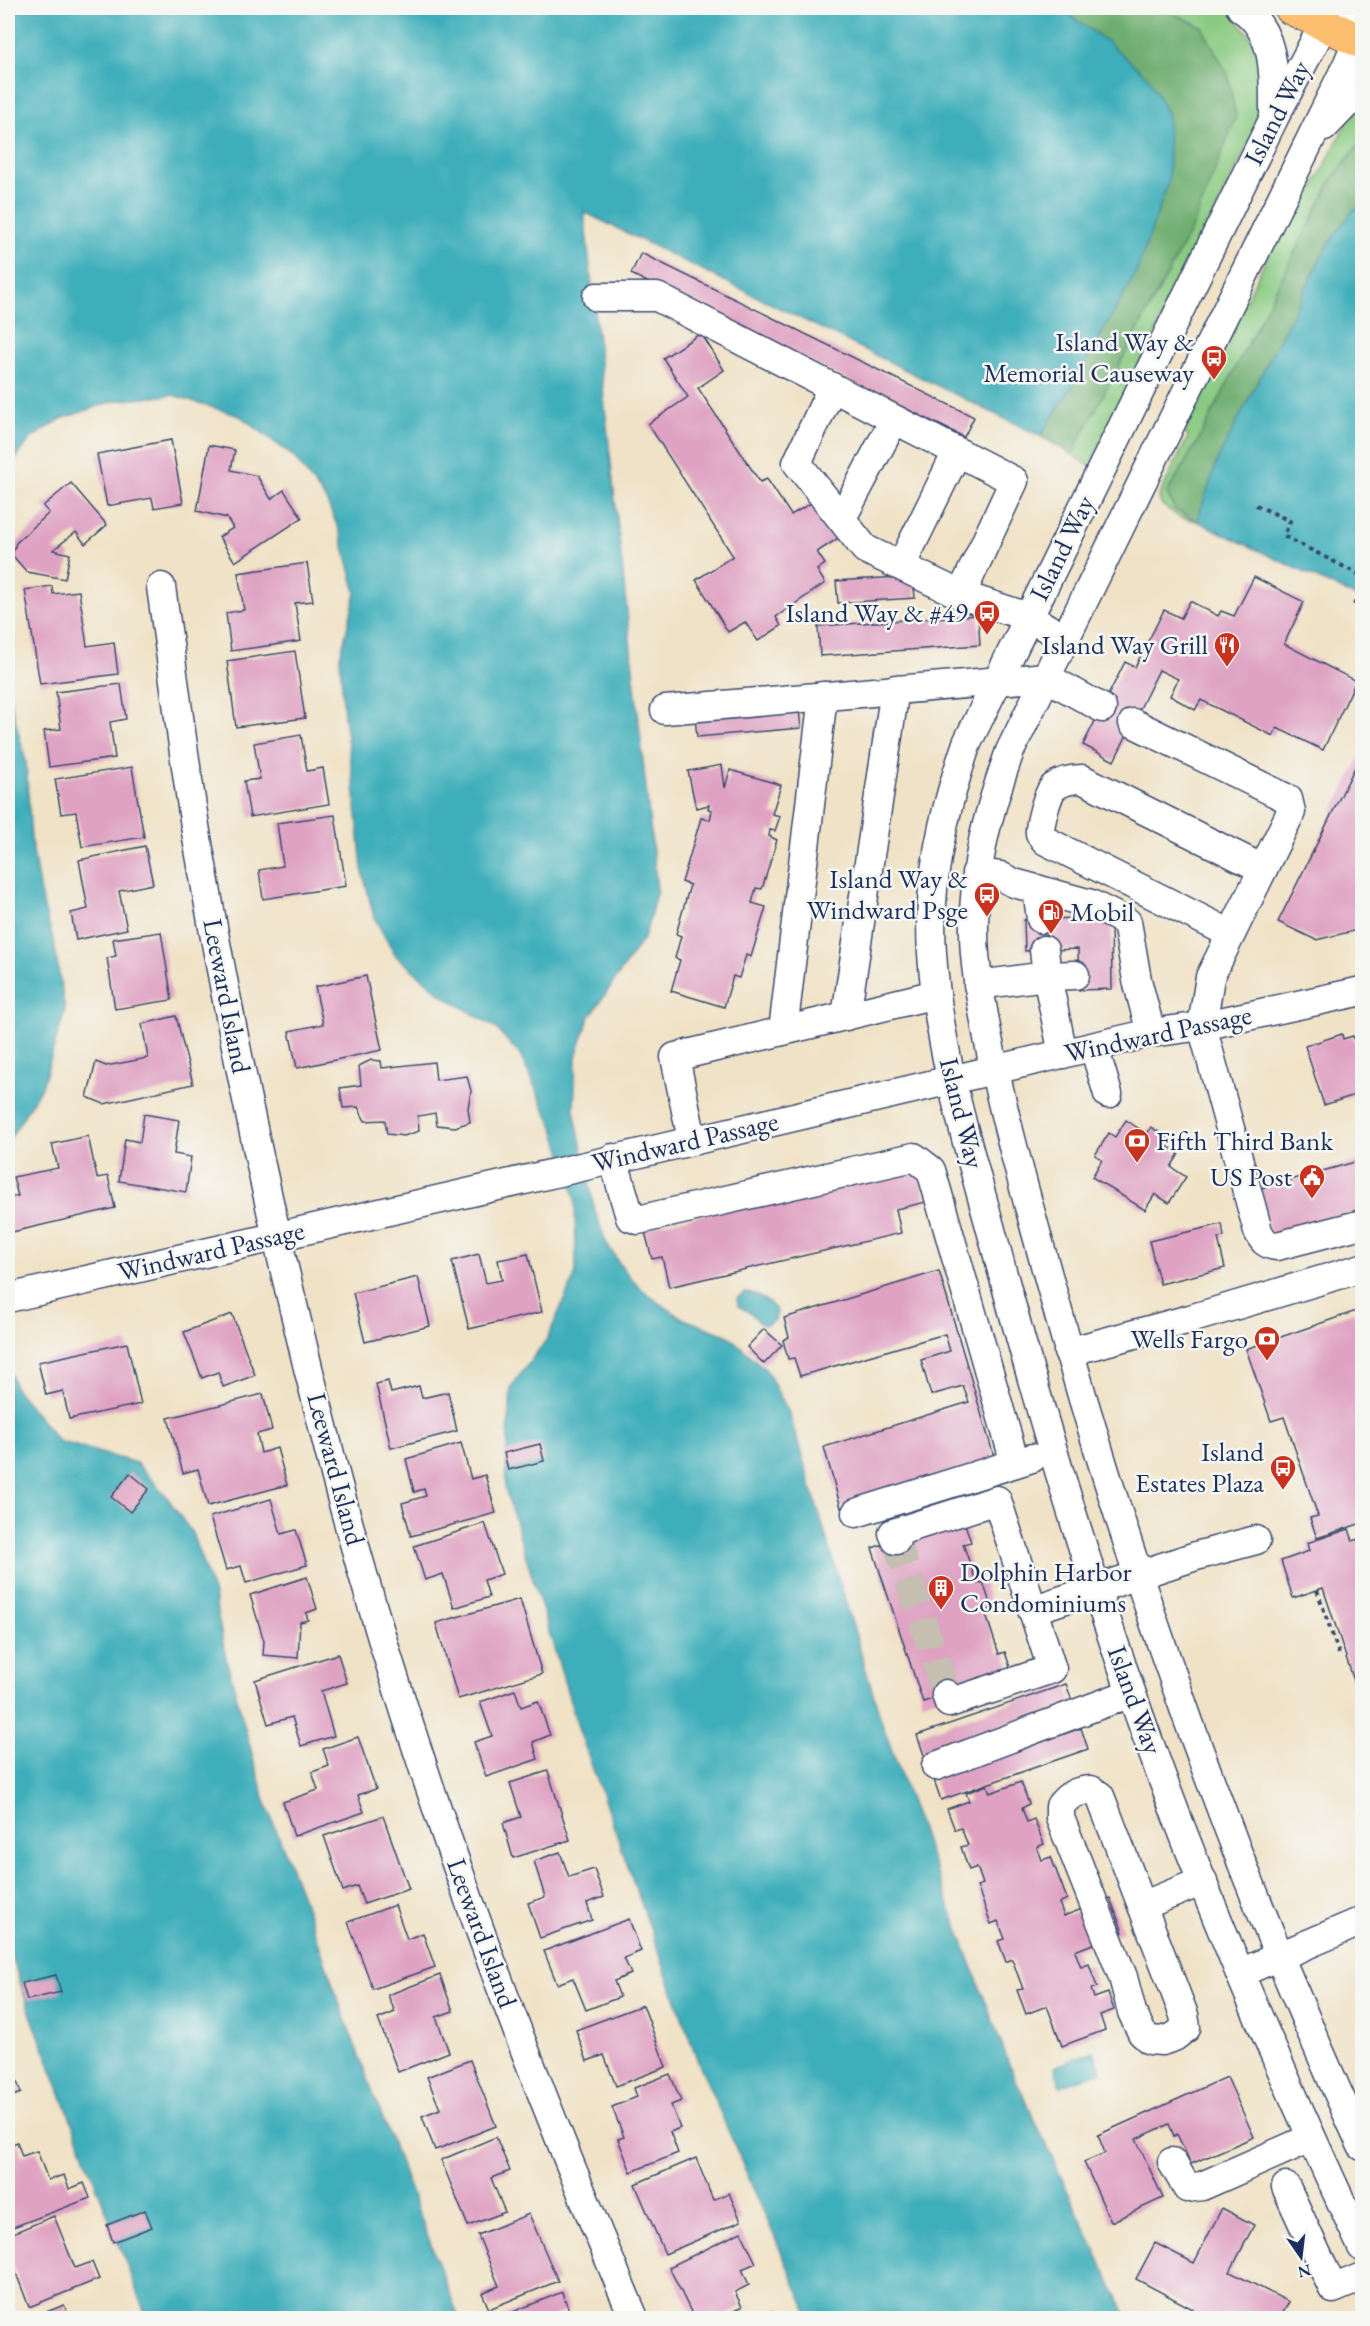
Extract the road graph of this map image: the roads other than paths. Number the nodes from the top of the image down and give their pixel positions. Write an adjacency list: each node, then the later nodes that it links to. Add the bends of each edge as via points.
1 (1241, 8): 6 (street, via 1252,15 1271,53)
2 (1291, 8): 3 (main road)
3 (1333, 16): 4 (main road); 6 (street, Island Way)
4 (1360, 29): 7 (street, Island Way)
5 (1362, 94): 7 (street, via 1345,105)
6 (1274, 118): 16 (street, Island Way)
7 (1310, 142): 17 (street, Island Way)
8 (597, 297): 9 (street, via 657,297)
9 (832, 387): 10 (street); 12 (street, via 797,462)
10 (894, 420): 11 (street); 12 (street)
11 (957, 452): 13 (street); 15 (street, via 1014,482)
12 (842, 518): 13 (street, via 865,549)
13 (901, 566): 15 (street)
14 (161, 587): 47 (street, Leeward Island, via 197,835 243,1084)
15 (961, 594): 16 (street)
16 (1028, 617): 17 (street); 19 (street, Island Way)
17 (1064, 638): 18 (street, Island Way)
18 (1046, 677): 19 (street); 22 (street); 26 (street, Island Way, via 1010,752 988,814)
19 (996, 680): 20 (street); 34 (street, Island Way, via 966,743 949,794 938,848 931,912)
20 (895, 689): 21 (street); 35 (street)
21 (824, 696): 23 (street); 37 (street)
22 (1102, 708)
23 (665, 710)
24 (1133, 723): 25 (street, via 1288,799 1291,812)
25 (1263, 869): 29 (street); 29 (street, via 1082,779 1072,778 1049,792 1040,828 1046,842)
26 (976, 873): 27 (street, via 1000,876); 32 (street, Island Way, via 974,931)
27 (1037, 889): 28 (street); 38 (street, via 1091,904 1127,922)
28 (1041, 919)
29 (1231, 934): 36 (street, via 1210,977)
30 (1046, 963): 31 (street); 32 (street); 40 (street)
31 (1075, 975)
32 (978, 985): 41 (street, Island Way)
33 (1362, 991): 36 (street, Windward Passage)
34 (936, 994): 35 (street); 42 (street, Island Way)
35 (846, 1016): 37 (street)
36 (1202, 1026): 38 (street, Windward Passage); 46 (street, via 1263,1241 1277,1246)
37 (783, 1031): 44 (street, via 675,1056)
38 (1151, 1033): 39 (street, Windward Passage)
39 (1094, 1047): 40 (street, Windward Passage); 43 (street)
40 (1063, 1054): 41 (street, Windward Passage)
41 (994, 1070): 42 (street, Windward Passage); 50 (street, Island Way)
42 (952, 1080): 44 (street, Windward Passage); 51 (street, Island Way, via 1023,1350)
43 (1108, 1094)
44 (692, 1140): 45 (street, Windward Passage)
45 (604, 1161): 47 (street, Windward Passage); 52 (street, via 630,1217 638,1220 914,1157 924,1163 931,1170)
46 (1362, 1224)
47 (277, 1236): 49 (street, Windward Passage); 73 (street, Leeward Island, via 336,1476 406,1716 489,1957)
48 (1362, 1268): 50 (street)
49 (10, 1297)
50 (1068, 1352): 56 (street, Island Way)
51 (1054, 1451): 52 (street); 57 (street, Island Way)
52 (1016, 1463): 53 (street)
53 (856, 1514)
54 (896, 1540): 58 (street, via 893,1533 997,1500)
55 (1256, 1540): 56 (street)
56 (1137, 1576): 57 (street); 65 (street, Island Way)
57 (1096, 1589): 58 (street); 59 (street, Island Way)
58 (1032, 1610): 60 (street, via 1052,1669 949,1702)
59 (1131, 1693): 61 (street); 62 (street, Island Way)
60 (946, 1694)
61 (936, 1766)
62 (1203, 1881): 63 (street); 66 (street, Island Way)
63 (1142, 1906): 63 (street, via 1100,1796 1091,1790 1067,1797 1060,1806 1060,1818 1123,1977 1132,2012 1142,2033 1150,2040 1162,2041 1186,2028)
64 (1362, 1921): 65 (street)
65 (1279, 1956): 66 (street); 68 (street, Island Way)
66 (1240, 1973): 67 (street, Island Way)
67 (1311, 2138): 69 (street, via 1202,2186 1187,2188); 71 (street, Island Way)
68 (1362, 2146)
69 (1172, 2162)
70 (1286, 2187): 72 (street, via 1333,2289)
71 (1362, 2247)
72 (1362, 2277)
73 (634, 2319)

